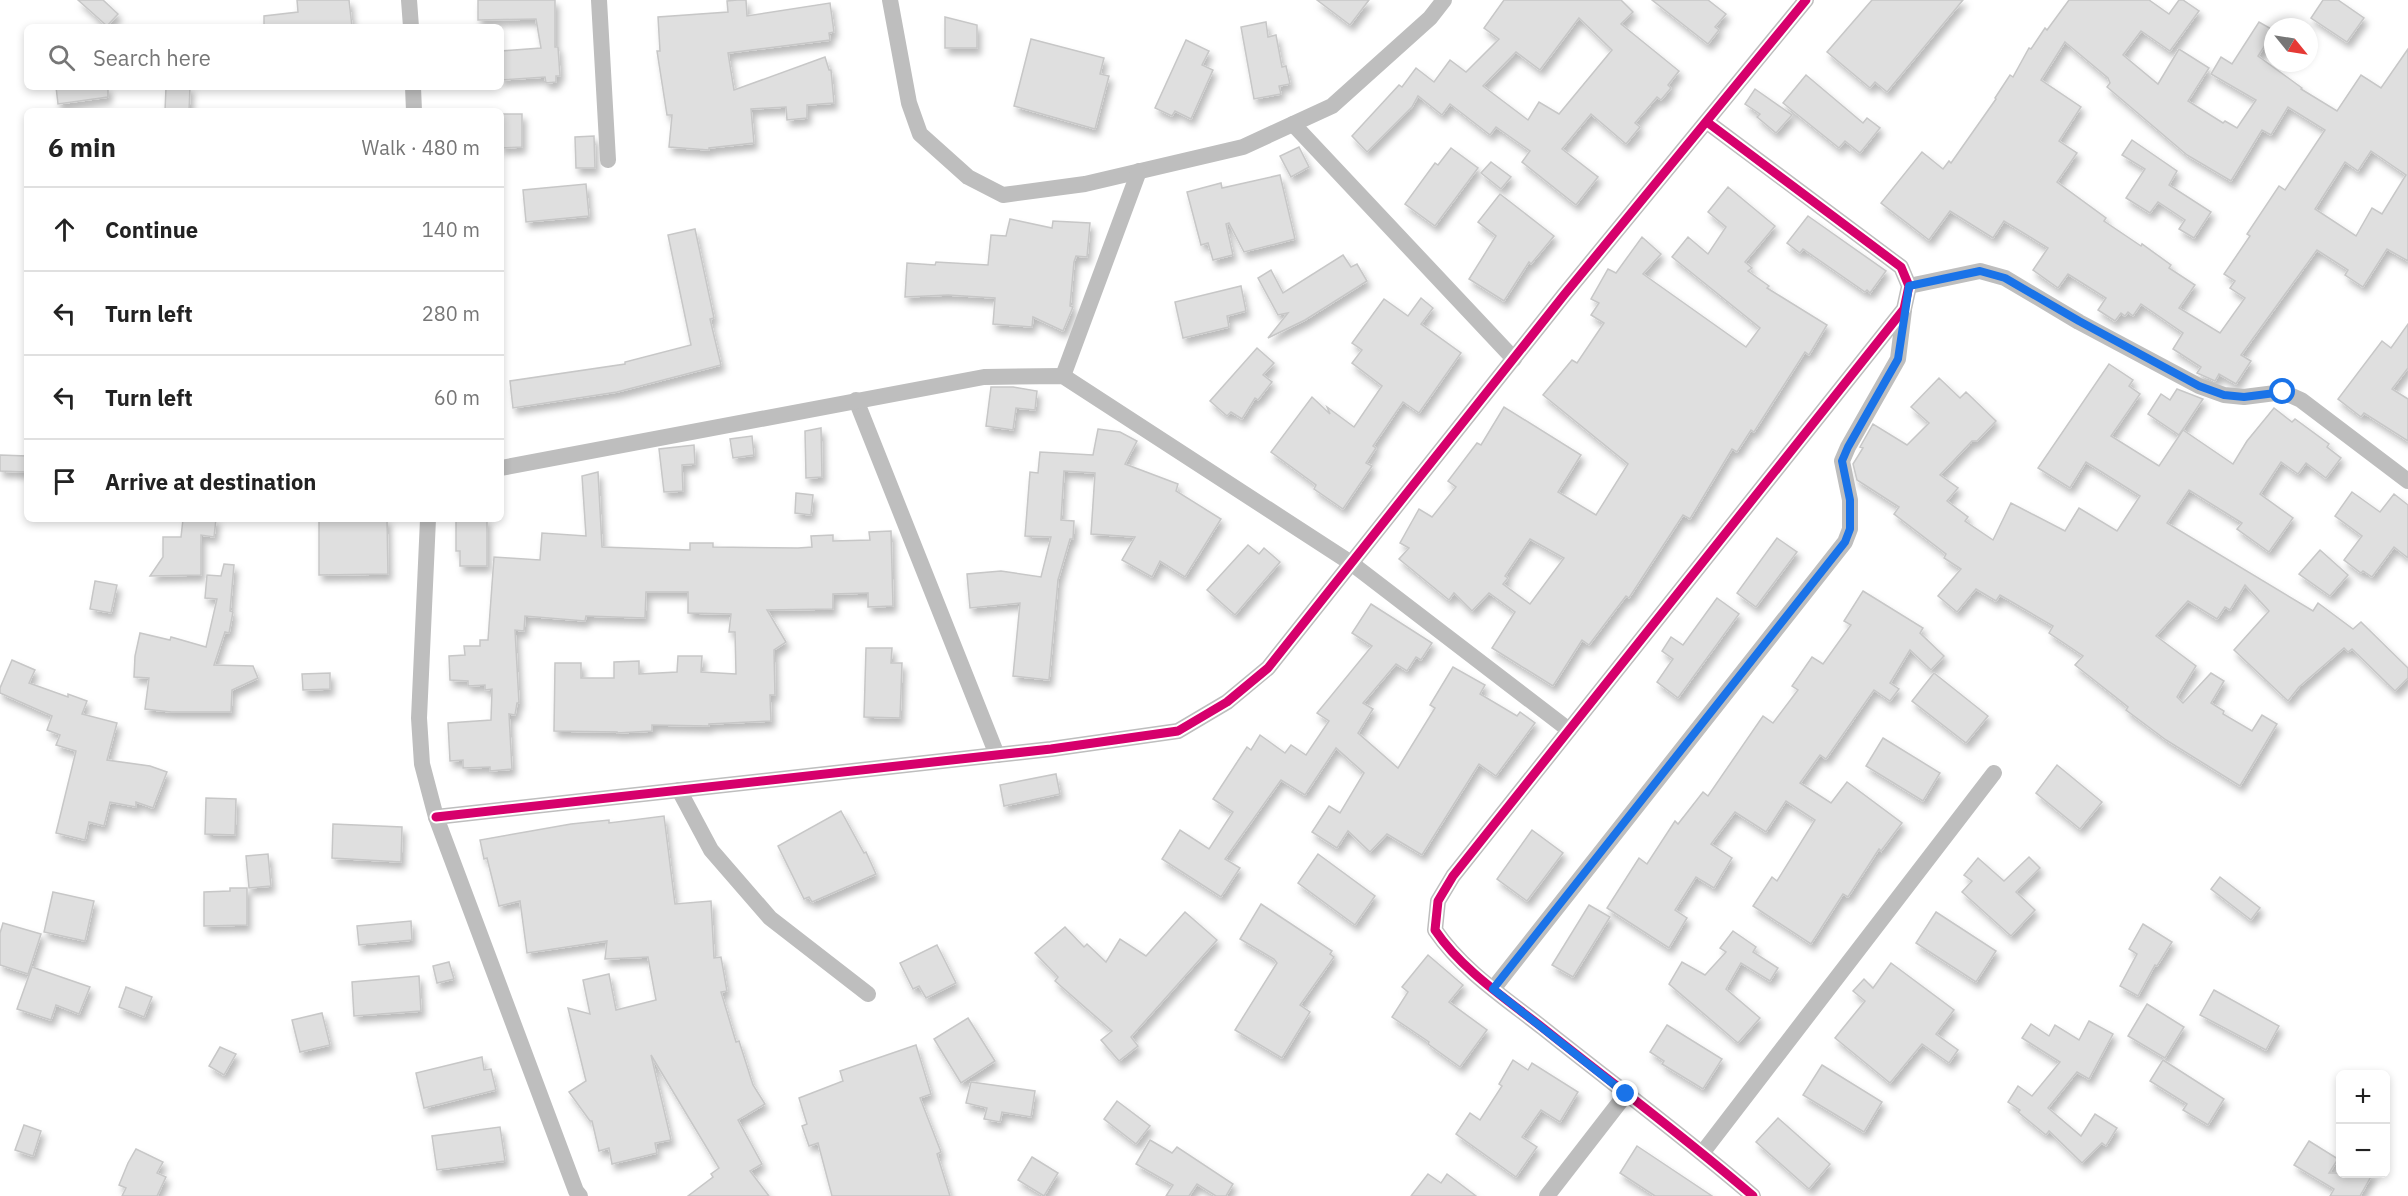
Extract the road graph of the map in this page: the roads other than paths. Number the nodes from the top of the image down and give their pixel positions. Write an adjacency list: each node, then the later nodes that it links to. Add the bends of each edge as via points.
1 (409, 0): 6 (street)
2 (599, 0): 11 (street)
3 (890, 0): 12 (street, via 909,103 920,134 968,177 1003,195 1085,184)
4 (1444, 0): 10 (street, via 1430,18 1332,106)
5 (1806, 0): 9 (street)
6 (411, 24)
7 (413, 90): 8 (street)
8 (414, 108)
9 (1707, 122): 13 (street, via 1901,267); 15 (street)
10 (1293, 124): 12 (street, via 1243,147); 15 (street)
11 (608, 160)
12 (1139, 171): 16 (street)
13 (1909, 286): 14 (street); 19 (street, via 1980,271 2005,278 2199,386 2224,395 2244,397 2283,392 2301,400)
14 (1904, 309): 22 (street); 27 (street, via 1898,359 1842,461 1850,500 1850,529 1845,542)
15 (1514, 359): 21 (street)
16 (1063, 376): 17 (street, via 984,377); 21 (street)
17 (856, 400): 18 (street); 23 (street)
18 (504, 467)
19 (2408, 482)
20 (428, 522): 26 (street, via 419,718 422,764)
21 (1351, 563): 22 (street); 23 (street, via 1268,668 1227,702 1178,731)
22 (1569, 730): 27 (street, via 1453,876 1438,901 1435,930 1449,950)
23 (997, 755): 25 (street)
24 (1994, 773): 30 (street)
25 (679, 790): 26 (street); 28 (street, via 711,849 770,918)
26 (436, 817): 31 (street)
27 (1493, 989): 29 (street)
28 (868, 994)
29 (1626, 1094): 30 (street); 32 (street)
30 (1703, 1152): 33 (street)
31 (580, 1196)
32 (1547, 1196)
33 (1753, 1196)

